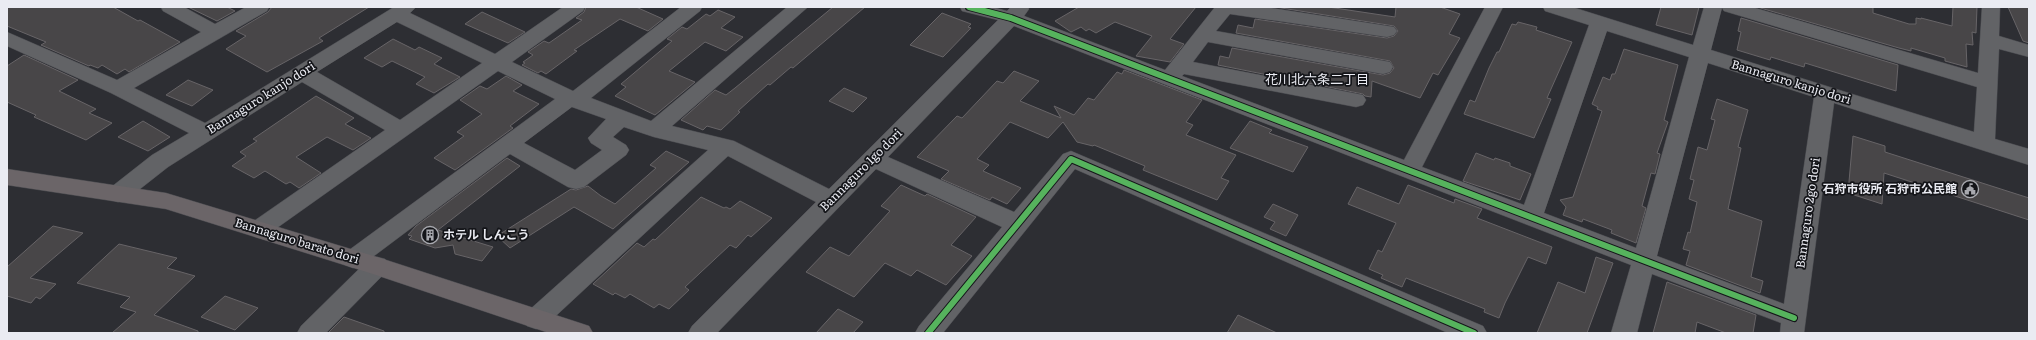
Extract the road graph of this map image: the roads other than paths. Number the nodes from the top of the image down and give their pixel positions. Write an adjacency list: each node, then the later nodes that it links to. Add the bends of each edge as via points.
1 (170, 7): 17 (street)
2 (260, 7): 17 (street)
3 (576, 7): 23 (street)
4 (693, 7): 30 (street)
5 (799, 7): 34 (street)
6 (969, 7): 14 (street)
7 (1225, 7): 16 (street); 18 (street)
8 (1494, 7): 41 (street)
9 (1552, 7): 15 (street, Bannaguro kanjo dori)
10 (1713, 7): 22 (street)
11 (1731, 7): 27 (street)
12 (1991, 7): 20 (street)
13 (402, 10): 23 (street); 26 (street, Bannaguro kanjo dori)
14 (1016, 12): 25 (street); 40 (street, Bannaguro 1go dori)
15 (1589, 15): 22 (street, Bannaguro kanjo dori); 45 (street)
16 (1387, 31)
17 (215, 32): 28 (street)
18 (1204, 35): 24 (street); 25 (street)
19 (7, 38): 28 (street)
20 (1990, 40): 21 (street); 27 (street)
21 (2029, 51)
22 (1701, 54): 29 (street, Bannaguro kanjo dori); 49 (street)
23 (497, 64): 30 (street); 33 (street)
24 (1383, 67)
25 (1174, 72): 31 (street); 41 (street)
26 (302, 73): 33 (street); 35 (street, Bannaguro kanjo dori)
27 (1988, 83): 36 (street)
28 (118, 88): 35 (street)
29 (1825, 93): 36 (street, Bannaguro kanjo dori); 52 (street, Bannaguro 2go dori)
30 (572, 99): 32 (street); 37 (street)
31 (1356, 100)
32 (621, 117): 34 (street); 37 (street, via 599,138 618,150 576,181)
33 (402, 130): 47 (street)
34 (654, 130): 38 (street)
35 (206, 133): 43 (street, Bannaguro kanjo dori, via 160,161)
36 (1984, 143): 39 (street, Bannaguro kanjo dori)
37 (509, 144): 48 (street)
38 (726, 146): 44 (street); 51 (street)
39 (2029, 157)
40 (872, 158): 44 (street, Bannaguro 1go dori); 46 (street)
41 (1410, 171): 45 (street)
42 (7, 177): 43 (main road, Bannaguro barato dori)
43 (118, 194): 47 (main road, Bannaguro barato dori, via 166,201)
44 (832, 200): 56 (street, Bannaguro 1go dori)
45 (1531, 217): 49 (street)
46 (1018, 224): 53 (street, via 1071,159); 57 (street)
47 (259, 229): 48 (main road, Bannaguro barato dori)
48 (353, 259): 50 (main road, Bannaguro barato dori)
49 (1645, 261): 52 (street); 58 (street)
50 (377, 266): 51 (main road, Bannaguro barato dori); 54 (street)
51 (536, 319): 55 (main road, Bannaguro barato dori)
52 (1792, 326)
53 (1464, 331)
54 (310, 333)
55 (580, 333)
56 (701, 333)
57 (928, 333)
58 (1624, 333)

